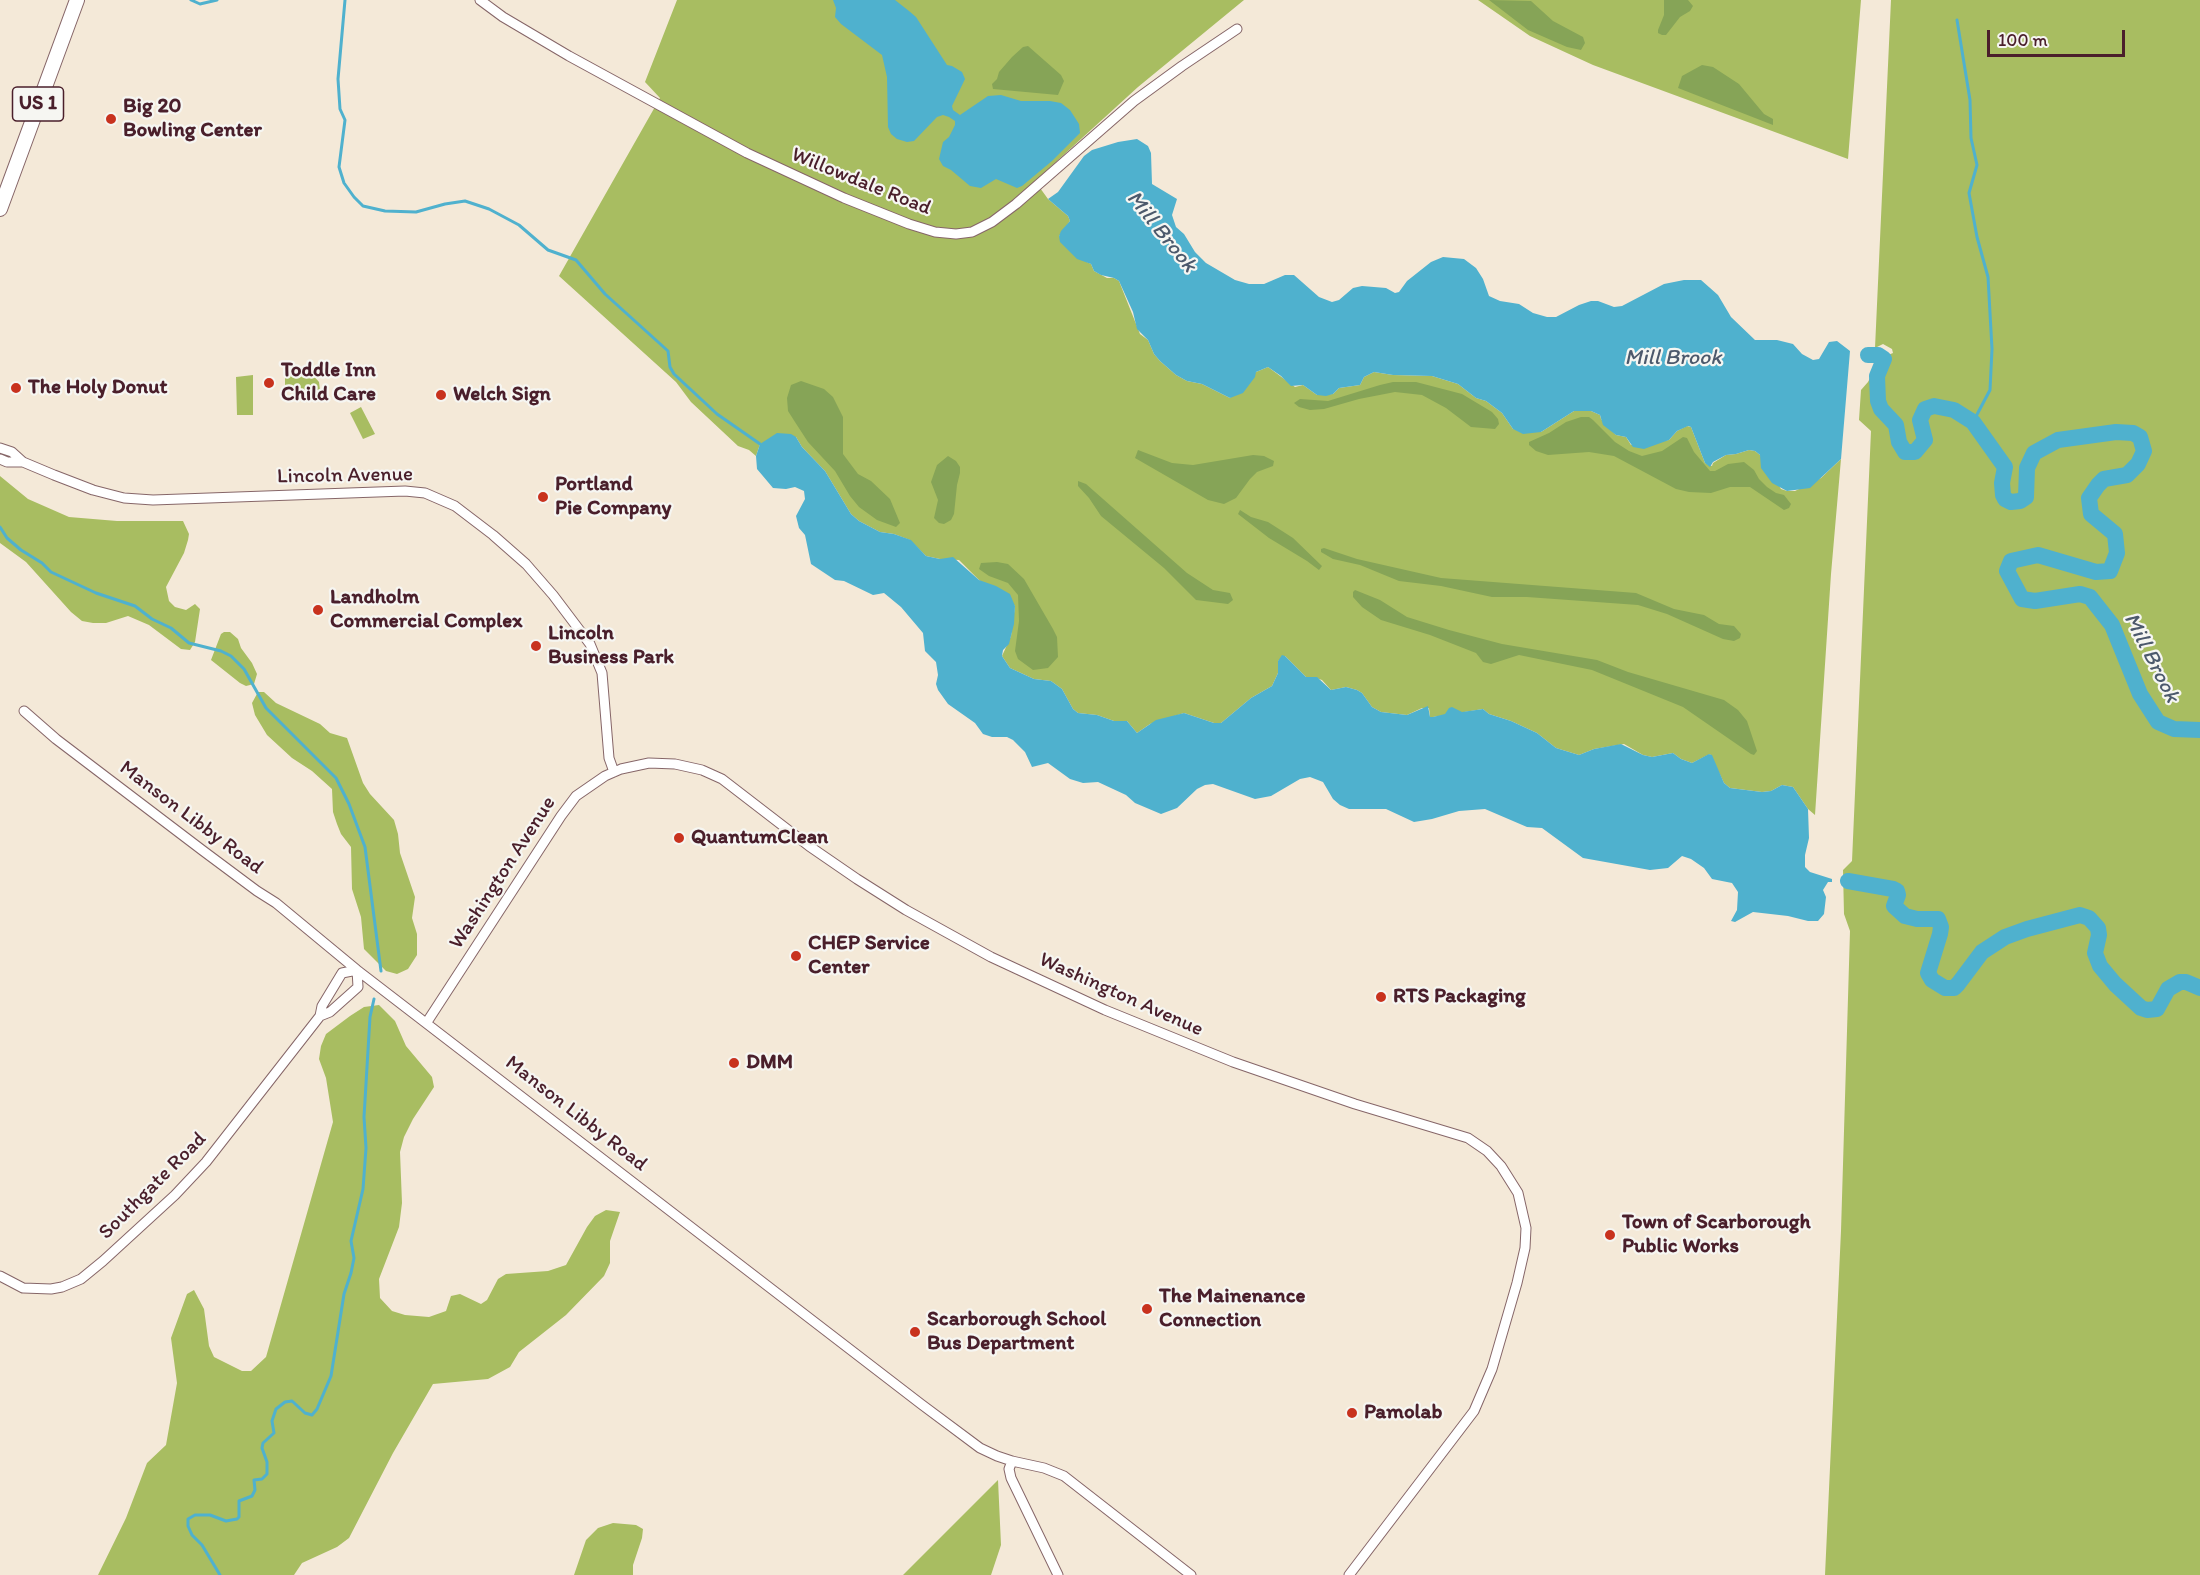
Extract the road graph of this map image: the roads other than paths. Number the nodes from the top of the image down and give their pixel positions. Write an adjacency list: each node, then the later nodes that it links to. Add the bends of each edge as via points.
1 (77, 0): 4 (main road, US 1)
2 (480, 0): 3 (street, Willowdale Road, via 569,56 747,153 900,221 956,234 972,232 992,222 1134,101)
3 (1238, 29)
4 (0, 209)
5 (0, 448): 7 (street, Lincoln Avenue)
6 (0, 459): 7 (street, Lincoln Avenue)
7 (23, 462): 9 (street, Lincoln Avenue, via 93,490 130,499 405,491 455,506 526,564 590,644 602,673 609,758)
8 (24, 711): 10 (street, Manson Libby Road, via 276,903)
9 (614, 772): 12 (street, Washington Avenue, via 585,789 561,816); 17 (street, Washington Avenue, via 665,763 710,773 856,879 991,957 1105,1010 1233,1062 1462,1135 1501,1166 1514,1184 1523,1210 1525,1248 1485,1390 1465,1425)
10 (357, 970): 11 (street, Southgate Road, via 342,972); 11 (street, Southgate Road, via 358,987); 12 (street, Manson Libby Road)
11 (320, 1016): 13 (street, Southgate Road, via 206,1162 92,1270 62,1287 46,1290 23,1288)
12 (427, 1022): 14 (street, Manson Libby Road, via 968,1439 989,1453)
13 (0, 1276)
14 (1012, 1461): 15 (street, via 1009,1469 1013,1484); 16 (street, via 1050,1470 1071,1481)
15 (1058, 1575)
16 (1191, 1575)
17 (1349, 1575)

